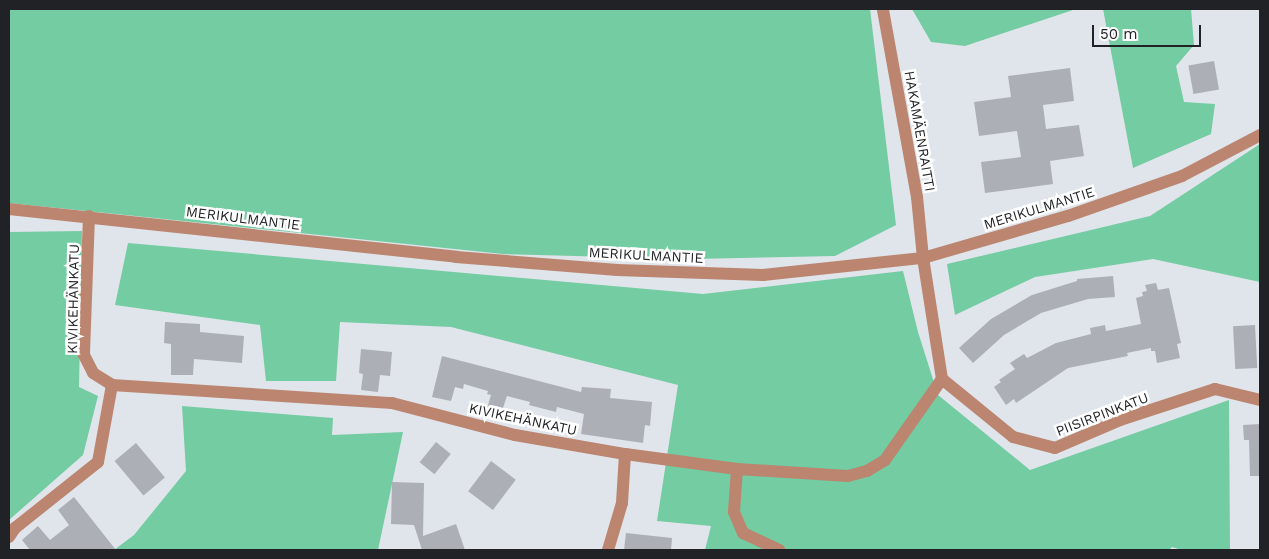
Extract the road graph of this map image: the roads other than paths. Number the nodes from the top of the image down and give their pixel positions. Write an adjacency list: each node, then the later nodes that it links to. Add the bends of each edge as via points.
1 (883, 9): 5 (street, HAKAMÄENRAITTI, via 917,196)
2 (1260, 135): 5 (street, MERIKULMANTIE, via 1182,176 1068,216)
3 (9, 208): 4 (street, MERIKULMANTIE)
4 (89, 216): 5 (street, MERIKULMANTIE, via 456,258 617,270 764,276); 7 (street, KIVIKEHÄNKATU, via 84,355 93,374)
5 (923, 258): 6 (street)
6 (942, 379): 8 (street, PIISIRPINKATU, via 1013,437 1055,448 1120,420 1215,389); 10 (street, KIVIKEHÄNKATU, via 885,460 867,471 848,476)
7 (112, 385): 9 (street, KIVIKEHÄNKATU, via 392,403 515,435); 11 (street, via 98,462 15,528)
8 (1260, 400)
9 (625, 454): 10 (street, KIVIKEHÄNKATU); 12 (street, via 622,503)
10 (736, 469): 13 (street, via 734,512 743,533)
11 (9, 537)
12 (608, 550)
13 (779, 550)

